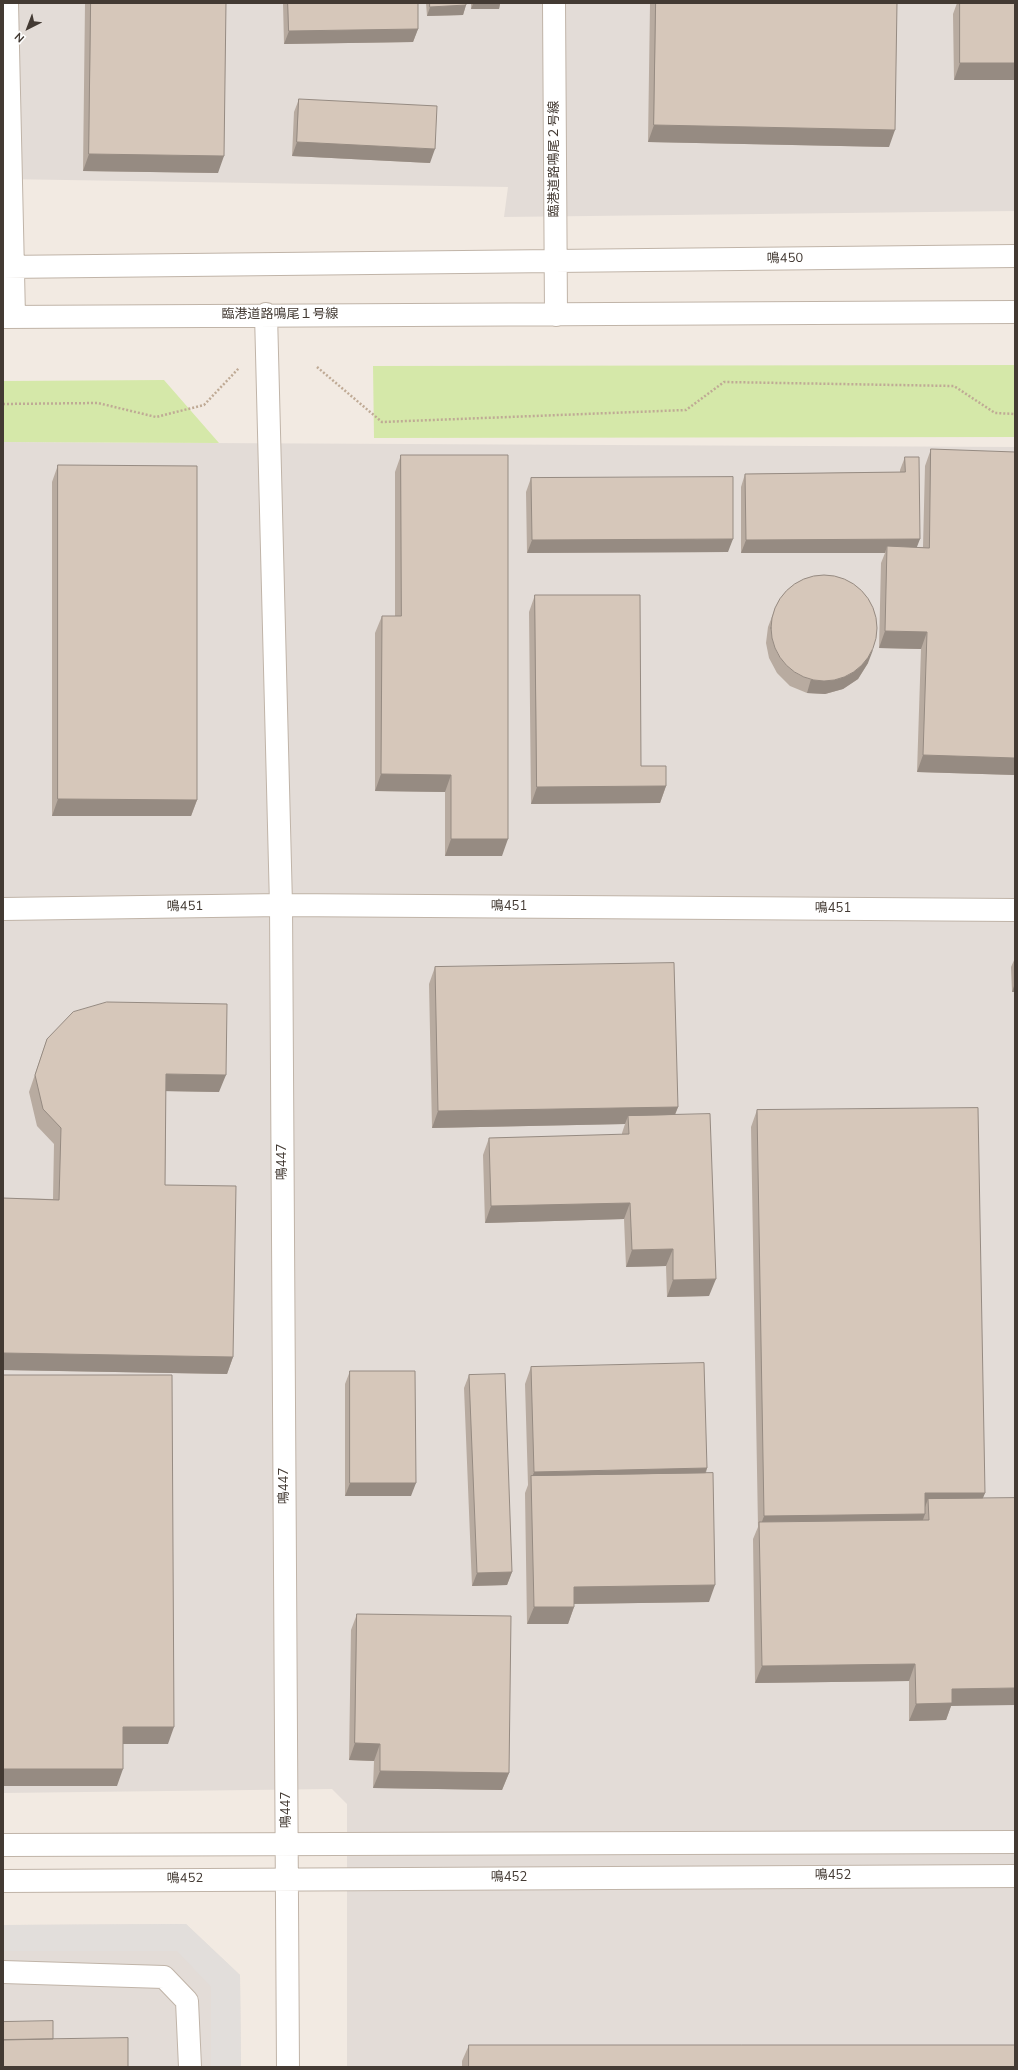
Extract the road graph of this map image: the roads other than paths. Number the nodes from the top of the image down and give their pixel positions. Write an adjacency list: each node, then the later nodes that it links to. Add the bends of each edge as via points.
1 (7, 3): 3 (street)
2 (554, 3): 5 (street, 臨港道路鳴尾２号線)
3 (7, 145): 6 (street)
4 (1015, 256): 5 (street, 鳴450)
5 (556, 262): 6 (street); 9 (street, 臨港道路鳴尾２号線)
6 (8, 267): 10 (street)
7 (1015, 312): 9 (street)
8 (266, 314): 9 (street, 臨港道路鳴尾１号線); 10 (street, 臨港道路鳴尾１号線); 11 (street, 鳴447)
9 (556, 315)
10 (9, 317)
11 (281, 905): 12 (street, 鳴451); 13 (street, 鳴451); 16 (street, 鳴447)
12 (3, 909)
13 (1015, 910)
14 (1015, 1842): 16 (street)
15 (3, 1845): 16 (street)
16 (287, 1845): 18 (street, 鳴447)
17 (1015, 1876): 18 (street, 鳴452)
18 (286, 1878): 19 (street, 鳴452); 22 (street, 鳴447)
19 (3, 1881)
20 (3, 1972): 21 (street, via 164,1977 188,2001)
21 (190, 2067)
22 (288, 2067)

